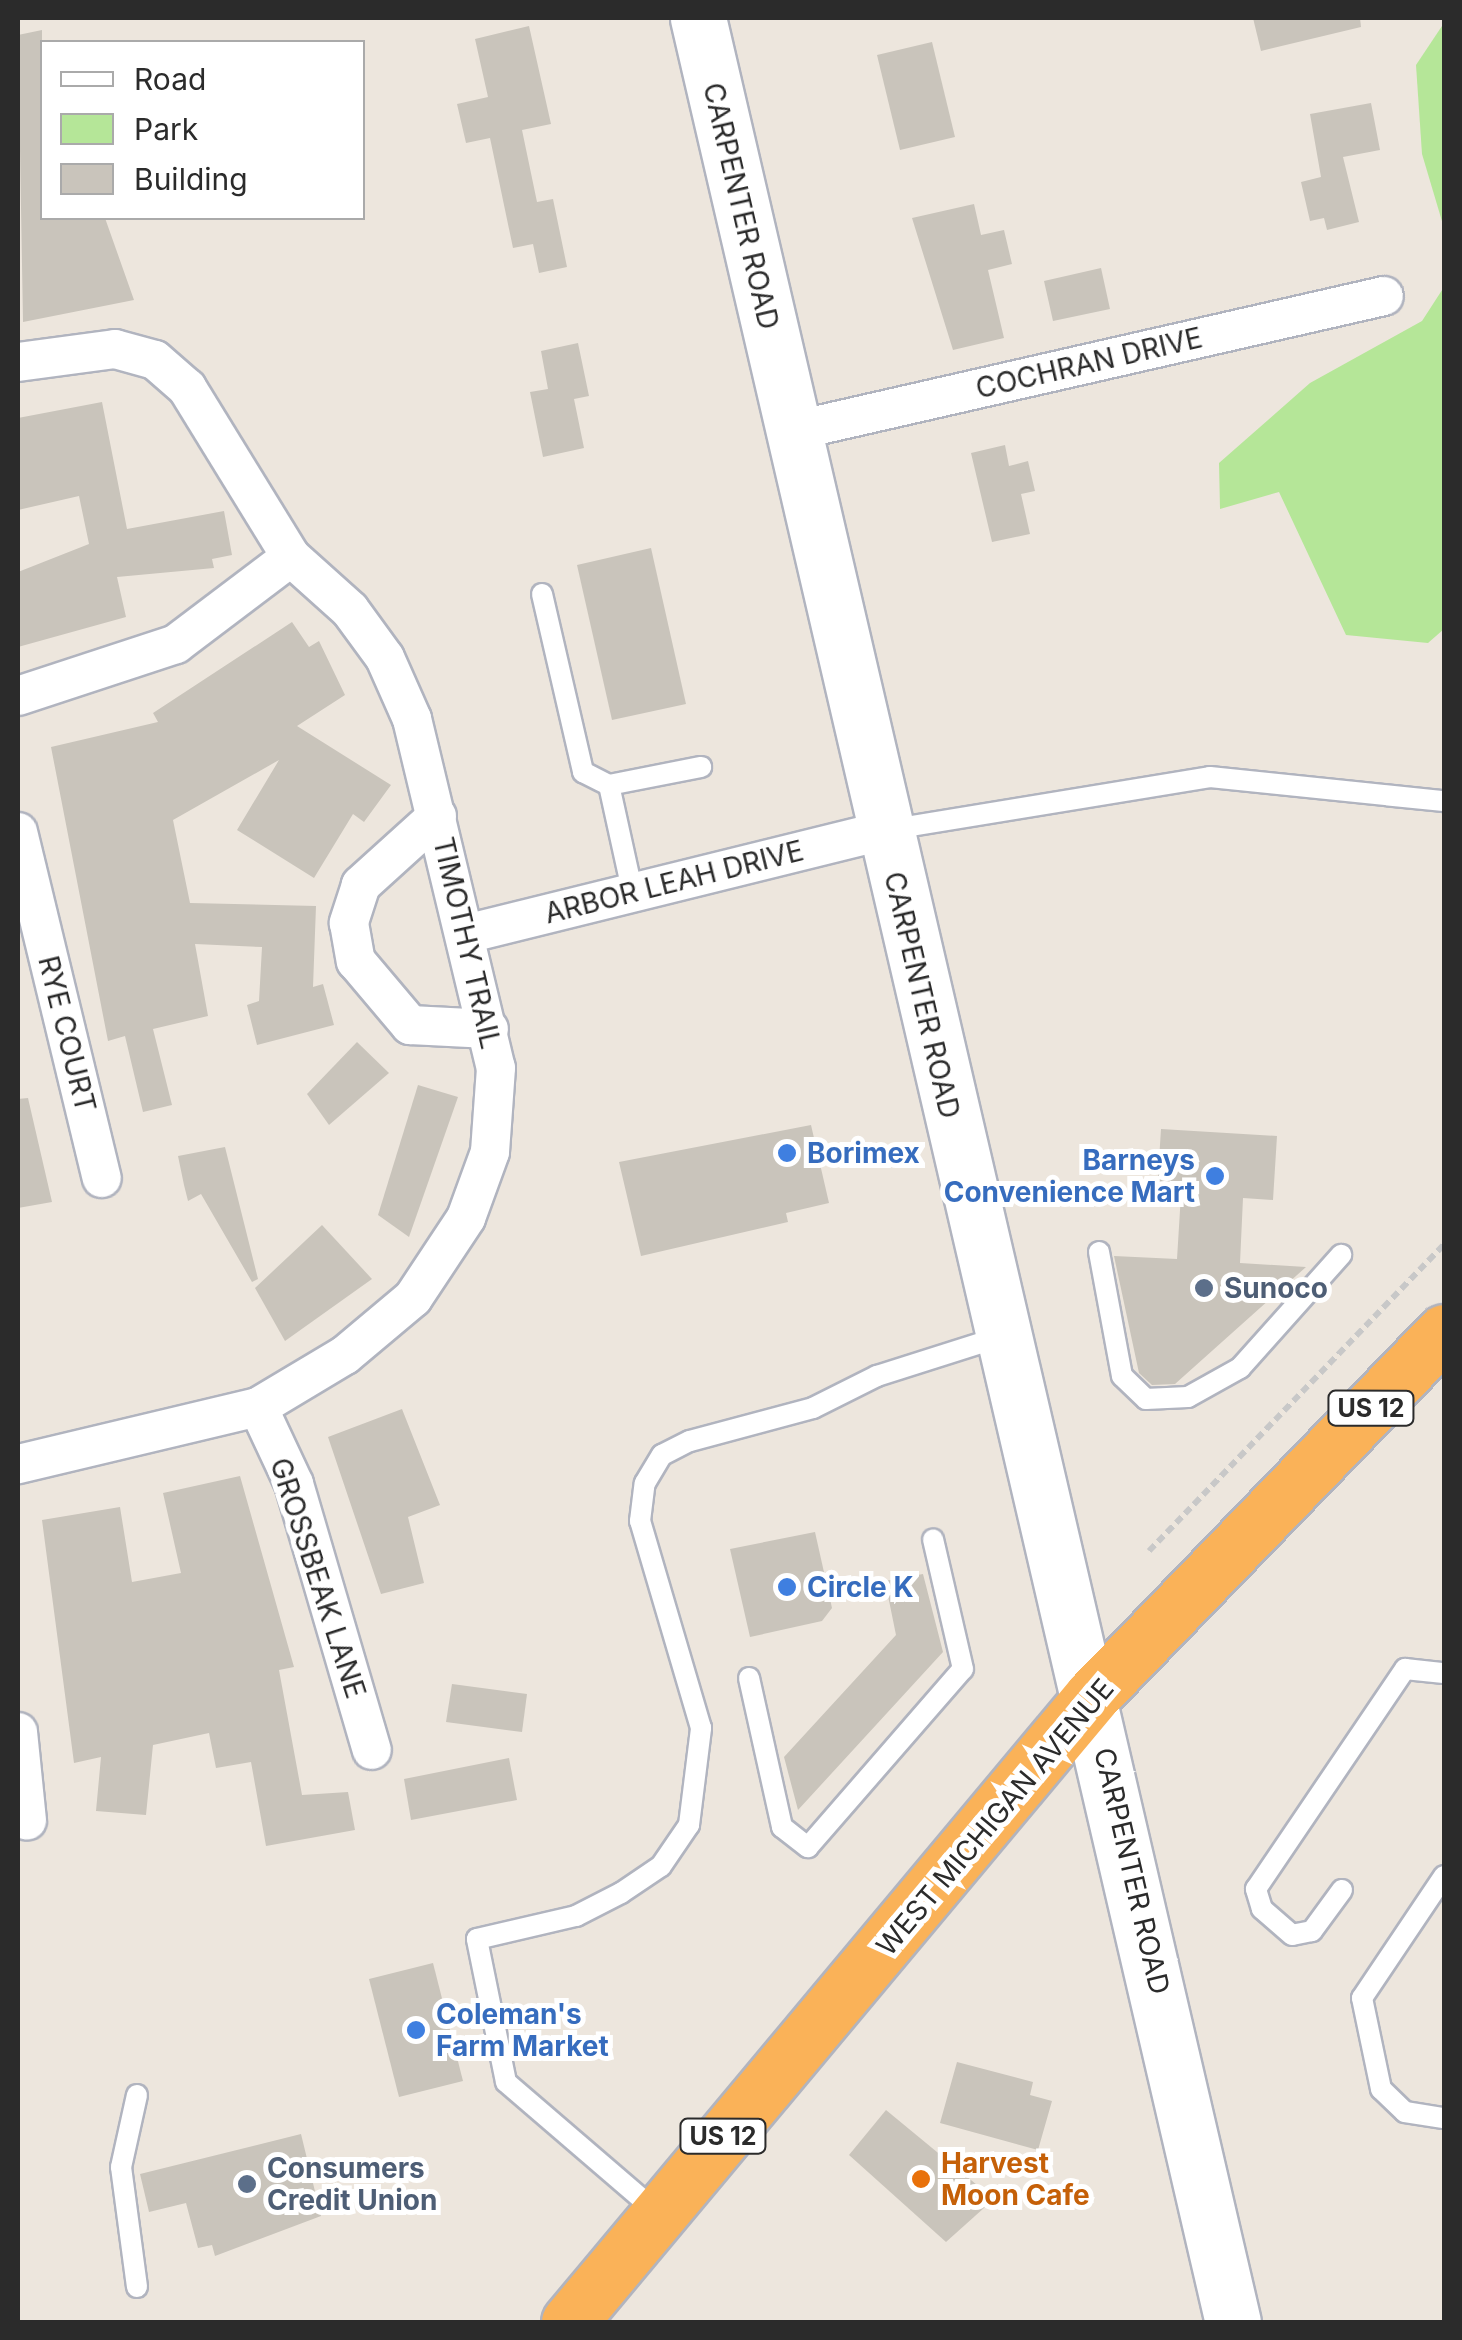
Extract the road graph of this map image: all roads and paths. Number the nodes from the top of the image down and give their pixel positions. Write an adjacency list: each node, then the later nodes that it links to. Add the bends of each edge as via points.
1 (698, 18): 4 (main road, CARPENTER ROAD)
2 (1384, 296): 4 (street, COCHRAN DRIVE)
3 (18, 362): 5 (street, TIMOTHY TRAIL, via 115,349 155,360 186,388)
4 (792, 430): 12 (main road, CARPENTER ROAD)
5 (291, 557): 7 (street, via 176,644); 11 (street, TIMOTHY TRAIL, via 350,610 384,658 412,719)
6 (542, 594): 9 (lane, via 584,772)
7 (18, 696)
8 (700, 766): 9 (lane)
9 (609, 786): 14 (lane)
10 (1444, 801): 12 (lane, via 1210,777)
11 (437, 816): 15 (street, TIMOTHY TRAIL); 16 (street, via 361,885 349,923 356,962 410,1026)
12 (883, 831): 14 (street, ARBOR LEAH DRIVE); 22 (main road, CARPENTER ROAD)
13 (18, 832): 17 (street, RYE COURT)
14 (632, 890): 15 (street, ARBOR LEAH DRIVE)
15 (466, 934): 16 (street, TIMOTHY TRAIL)
16 (489, 1029): 23 (street, TIMOTHY TRAIL, via 490,1152 466,1218 413,1298 345,1355)
17 (102, 1178)
18 (1444, 1244): 26 (path)
19 (1100, 1252): 20 (lane, via 1122,1376 1146,1399 1188,1398 1240,1368)
20 (1340, 1255)
21 (1444, 1332): 29 (highway, WEST MICHIGAN AVENUE / US 12)
22 (1005, 1336): 29 (main road, CARPENTER ROAD); 37 (lane, via 877,1376 813,1408 690,1441 662,1455 644,1483 640,1521 701,1728 689,1825 661,1866 621,1894 576,1916 477,1939 506,2082)
23 (258, 1407): 24 (street, TIMOTHY TRAIL); 31 (street, GROSSBEAK LANE, via 294,1484)
24 (18, 1464)
25 (934, 1540): 28 (lane, via 963,1670 808,1847 782,1827)
26 (1149, 1550)
27 (1444, 1673): 34 (lane, via 1405,1669 1256,1890 1262,1909 1292,1935 1312,1931)
28 (750, 1678)
29 (1092, 1696): 37 (highway, WEST MICHIGAN AVENUE / US 12); 40 (main road, CARPENTER ROAD)
30 (18, 1732): 32 (street)
31 (372, 1750)
32 (28, 1820)
33 (1444, 1876): 36 (lane, via 1362,1998 1381,2089 1405,2112)
34 (1342, 1890)
35 (136, 2095): 38 (lane, via 121,2167)
36 (1444, 2118)
37 (658, 2212): 39 (highway, WEST MICHIGAN AVENUE / US 12)
38 (137, 2287)
39 (568, 2322)
40 (1232, 2322)

